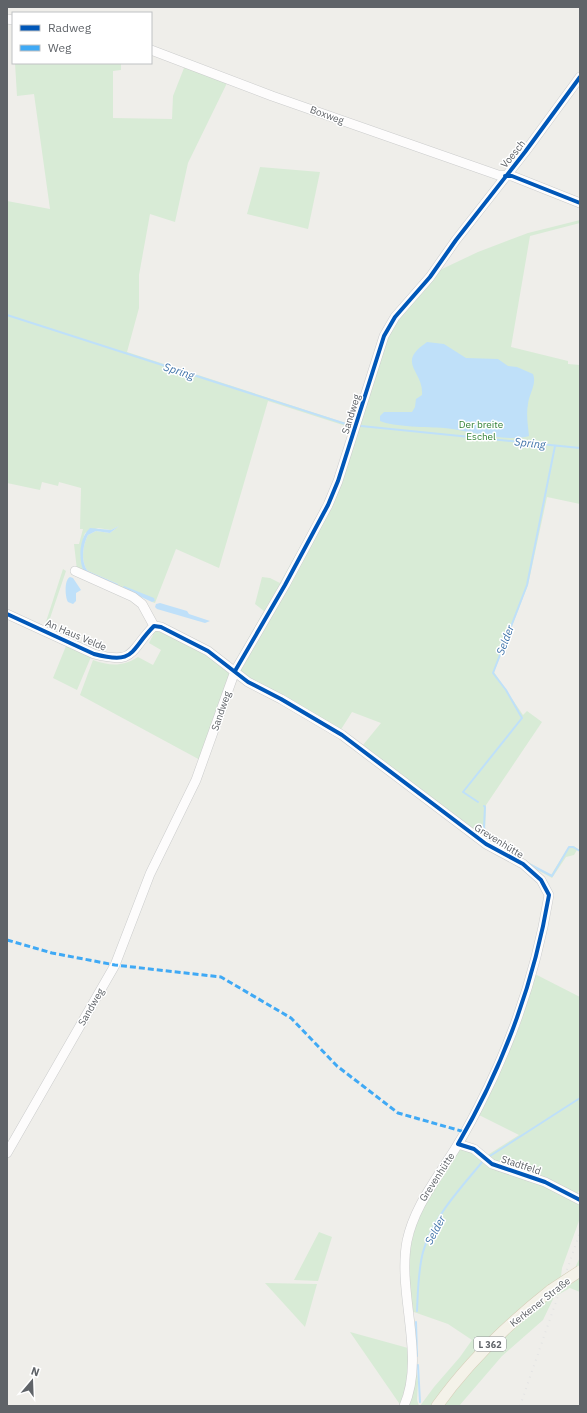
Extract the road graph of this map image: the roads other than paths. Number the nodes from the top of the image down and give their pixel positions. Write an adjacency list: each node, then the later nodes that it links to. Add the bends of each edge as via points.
1 (152, 50): 3 (street, Boxweg, via 379,134)
2 (580, 77): 3 (street, Voesch, via 526,152)
3 (505, 176): 4 (street, Voesch, via 512,176); 8 (street, Sandweg, via 430,277 395,317 384,336 328,505)
4 (580, 203)
5 (75, 571): 7 (street, via 133,597 142,604)
6 (7, 614): 7 (street, An Haus Velde, via 94,654 109,658 122,658 132,654)
7 (154, 626): 8 (street, via 161,627 208,651)
8 (235, 672): 9 (street, Grevenhütte, via 363,750 486,844 523,864 540,880 549,894 518,1017 507,1048); 12 (street, Sandweg, via 196,780 150,874 115,965)
9 (465, 1132): 10 (street, Grevenhütte); 11 (street, Stadtfeld)
10 (458, 1144): 11 (street, Stadtfeld); 15 (street, Grevenhütte, via 419,1205 407,1240 405,1260 412,1369)
11 (474, 1149): 13 (street, Stadtfeld, via 492,1164 545,1182)
12 (7, 1153)
13 (579, 1198)
14 (580, 1271): 16 (main road, Kerkener Straße / L 362, bridge, via 551,1290 516,1319 462,1374)
15 (404, 1406)
16 (437, 1406)

